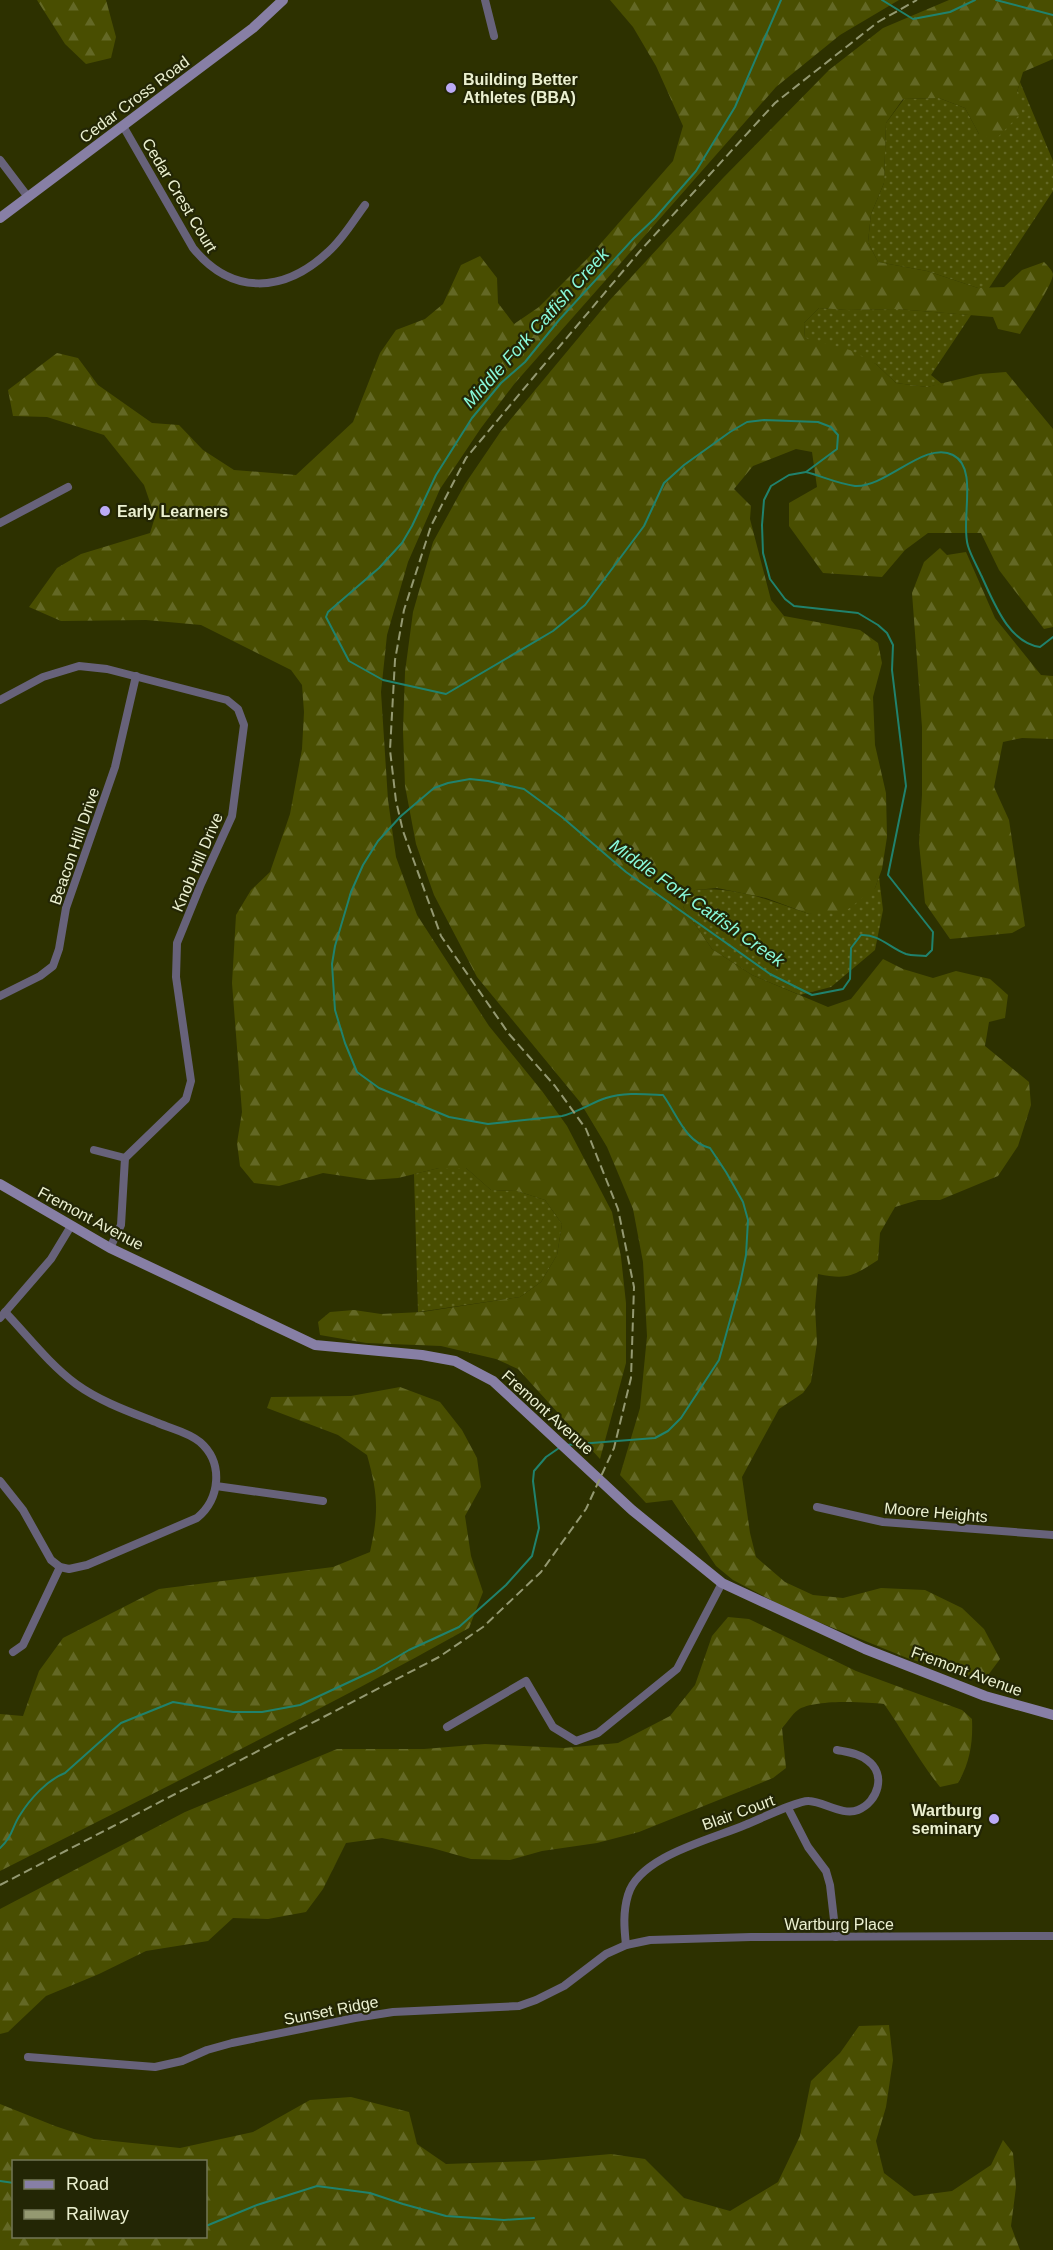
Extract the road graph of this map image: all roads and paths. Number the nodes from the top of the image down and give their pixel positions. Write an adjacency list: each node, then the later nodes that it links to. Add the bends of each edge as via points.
1 (283, 0): 4 (main road, Cedar Cross Road, via 253,28)
2 (485, 0): 3 (street)
3 (494, 36)
4 (123, 126): 6 (main road, Cedar Cross Road); 7 (street, Cedar Crest Court, via 193,248 206,264 248,284 271,283 293,276 327,253)
5 (0, 160): 6 (street)
6 (28, 197): 8 (main road, Cedar Cross Road)
7 (365, 205)
8 (0, 218)
9 (68, 488): 10 (street)
10 (0, 523)
11 (136, 676): 12 (street, Knob Hill Drive, via 79,666 43,677); 13 (street, Beacon Hill Drive, via 116,767 66,908 53,966); 15 (street, Knob Hill Drive, via 227,700 238,709 244,725 232,816 177,943 176,977 191,1081 186,1099)
12 (0, 700)
13 (0, 996)
14 (94, 1150): 15 (street)
15 (125, 1158): 18 (street, via 121,1225)
16 (0, 1184): 17 (main road, Fremont Avenue)
17 (71, 1226): 18 (main road, Fremont Avenue); 19 (street, via 51,1259)
18 (110, 1248): 26 (main road, Fremont Avenue, via 315,1345 455,1361 493,1381 632,1510)
19 (3, 1315): 21 (street, via 76,1384 106,1402 201,1443 214,1465)
20 (0, 1480): 25 (street, via 23,1510 44,1550)
21 (216, 1486): 22 (street); 25 (street, via 204,1512 189,1522 87,1565)
22 (323, 1501)
23 (817, 1507): 24 (street, Moore Heights, via 883,1522)
24 (1053, 1535)
25 (60, 1567): 27 (street, via 23,1645)
26 (722, 1583): 28 (main road, Fremont Avenue, via 865,1649 985,1696); 29 (street, via 677,1669 598,1733 576,1741 553,1727 526,1681)
27 (13, 1652)
28 (1053, 1715)
29 (447, 1727)
30 (837, 1750): 31 (street, via 870,1761 879,1782 871,1802 856,1811 808,1800)
31 (788, 1808): 33 (street, Blair Court, via 808,1847 826,1871); 34 (street, Blair Court, via 701,1840 647,1867 628,1892 623,1917)
32 (1053, 1936): 33 (street, Wartburg Place)
33 (836, 1937): 34 (street, Wartburg Place, via 674,1938)
34 (626, 1945): 35 (street, Sunset Ridge, via 606,1954 564,1986 519,2006 393,2012 355,2018 232,2043 155,2067)
35 (28, 2057)

